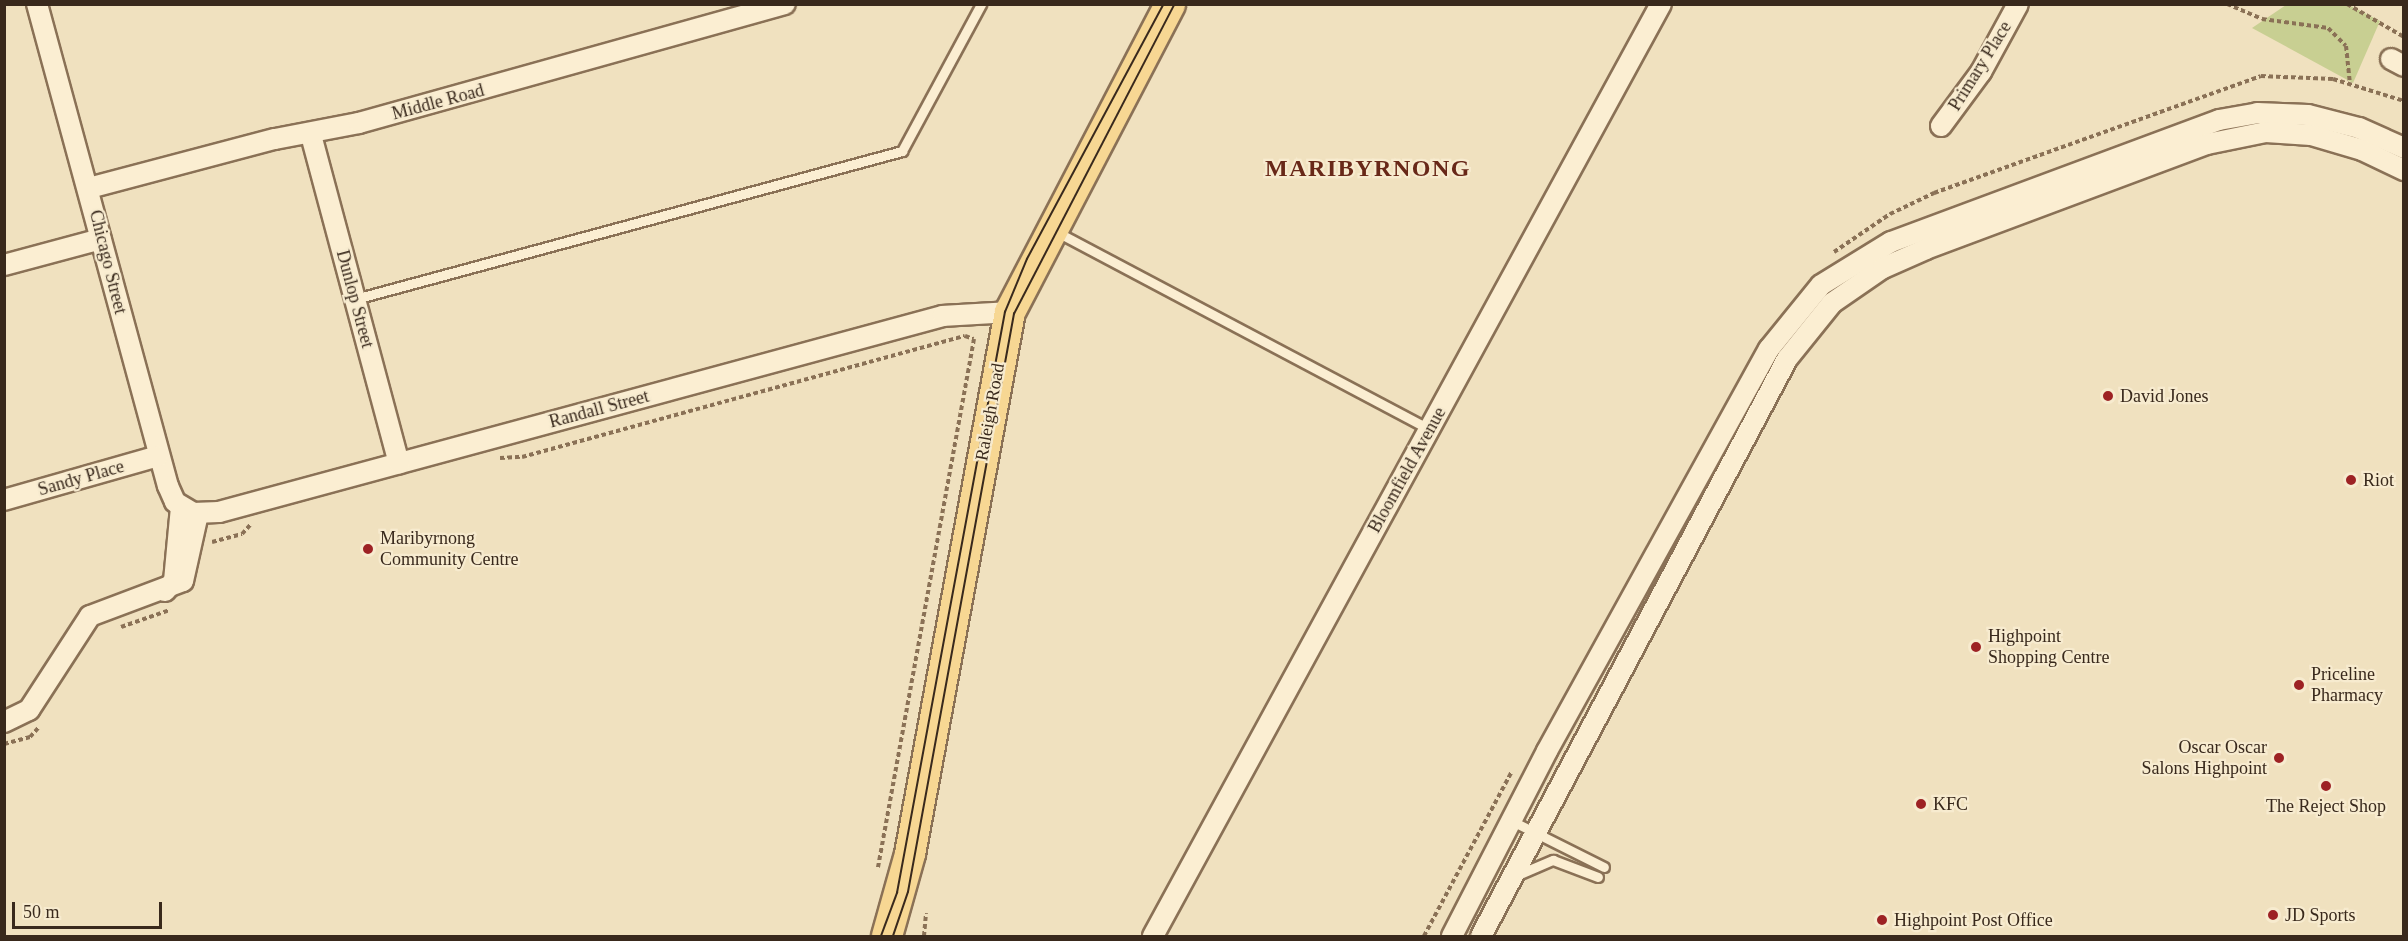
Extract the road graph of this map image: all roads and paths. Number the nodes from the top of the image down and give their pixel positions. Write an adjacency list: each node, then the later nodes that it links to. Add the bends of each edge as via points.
1 (37, 4): 16 (street, Chicago Street)
2 (785, 4): 13 (street, Middle Road)
3 (981, 4): 21 (lane, via 902,151)
4 (1170, 4): 17 (main road, Raleigh Road)
5 (1661, 4): 23 (street, Bloomfield Avenue)
6 (2018, 4): 12 (street, Primary Place, via 1980,72)
7 (2227, 4): 10 (path, via 2262,20 2328,28 2346,46)
8 (2347, 4): 9 (path)
9 (2403, 37)
10 (2350, 84): 11 (path); 19 (path, via 2306,75 2261,76 1934,193 1890,214)
11 (2403, 101)
12 (1941, 126)
13 (311, 135): 16 (street, Middle Road, via 275,139); 21 (street, Dunlop Street)
14 (2403, 148): 24 (street, via 2316,116 2235,116 1891,242 1846,266 1803,304 1769,349)
15 (2403, 170): 25 (street, via 2334,139 2266,132 2207,144 1926,249 1856,284 1813,321)
16 (88, 188): 18 (street, Chicago Street)
17 (1050, 228): 22 (main road, Raleigh Road); 23 (lane)
18 (101, 239): 20 (street); 26 (street, Chicago Street)
19 (1828, 256)
20 (4, 265)
21 (355, 299): 28 (street, Dunlop Street)
22 (1010, 312): 28 (street, Randall Street, via 943,315); 41 (main road, Raleigh Road)
23 (1429, 429): 50 (street, Bloomfield Avenue)
24 (1720, 441): 25 (lane); 39 (street)
25 (1738, 450): 40 (street)
26 (158, 456): 29 (street, Sandy Place); 30 (street, Chicago Street, via 172,497)
27 (492, 458): 43 (path, via 522,458 964,336 974,339)
28 (399, 463): 30 (street, Randall Street)
29 (4, 500)
30 (190, 511): 36 (street, via 187,576 163,593 90,616 29,710)
31 (253, 521): 32 (path, via 242,534)
32 (202, 545)
33 (181, 602): 34 (path, via 164,615)
34 (116, 628)
35 (46, 719): 37 (path, via 30,737)
36 (4, 723)
37 (4, 744)
38 (1517, 763): 51 (path)
39 (1510, 820): 40 (lane); 52 (street)
40 (1534, 831): 42 (lane); 45 (street)
41 (910, 854): 47 (main road, Raleigh Road); 48 (main road, Raleigh Road)
42 (1604, 867)
43 (877, 874)
44 (1598, 877): 45 (lane, via 1572,863 1546,860 1529,866)
45 (1503, 892): 53 (street)
46 (926, 913): 49 (path)
47 (887, 936)
48 (904, 936)
49 (924, 936)
50 (1153, 936)
51 (1425, 936)
52 (1452, 936)
53 (1481, 936)

